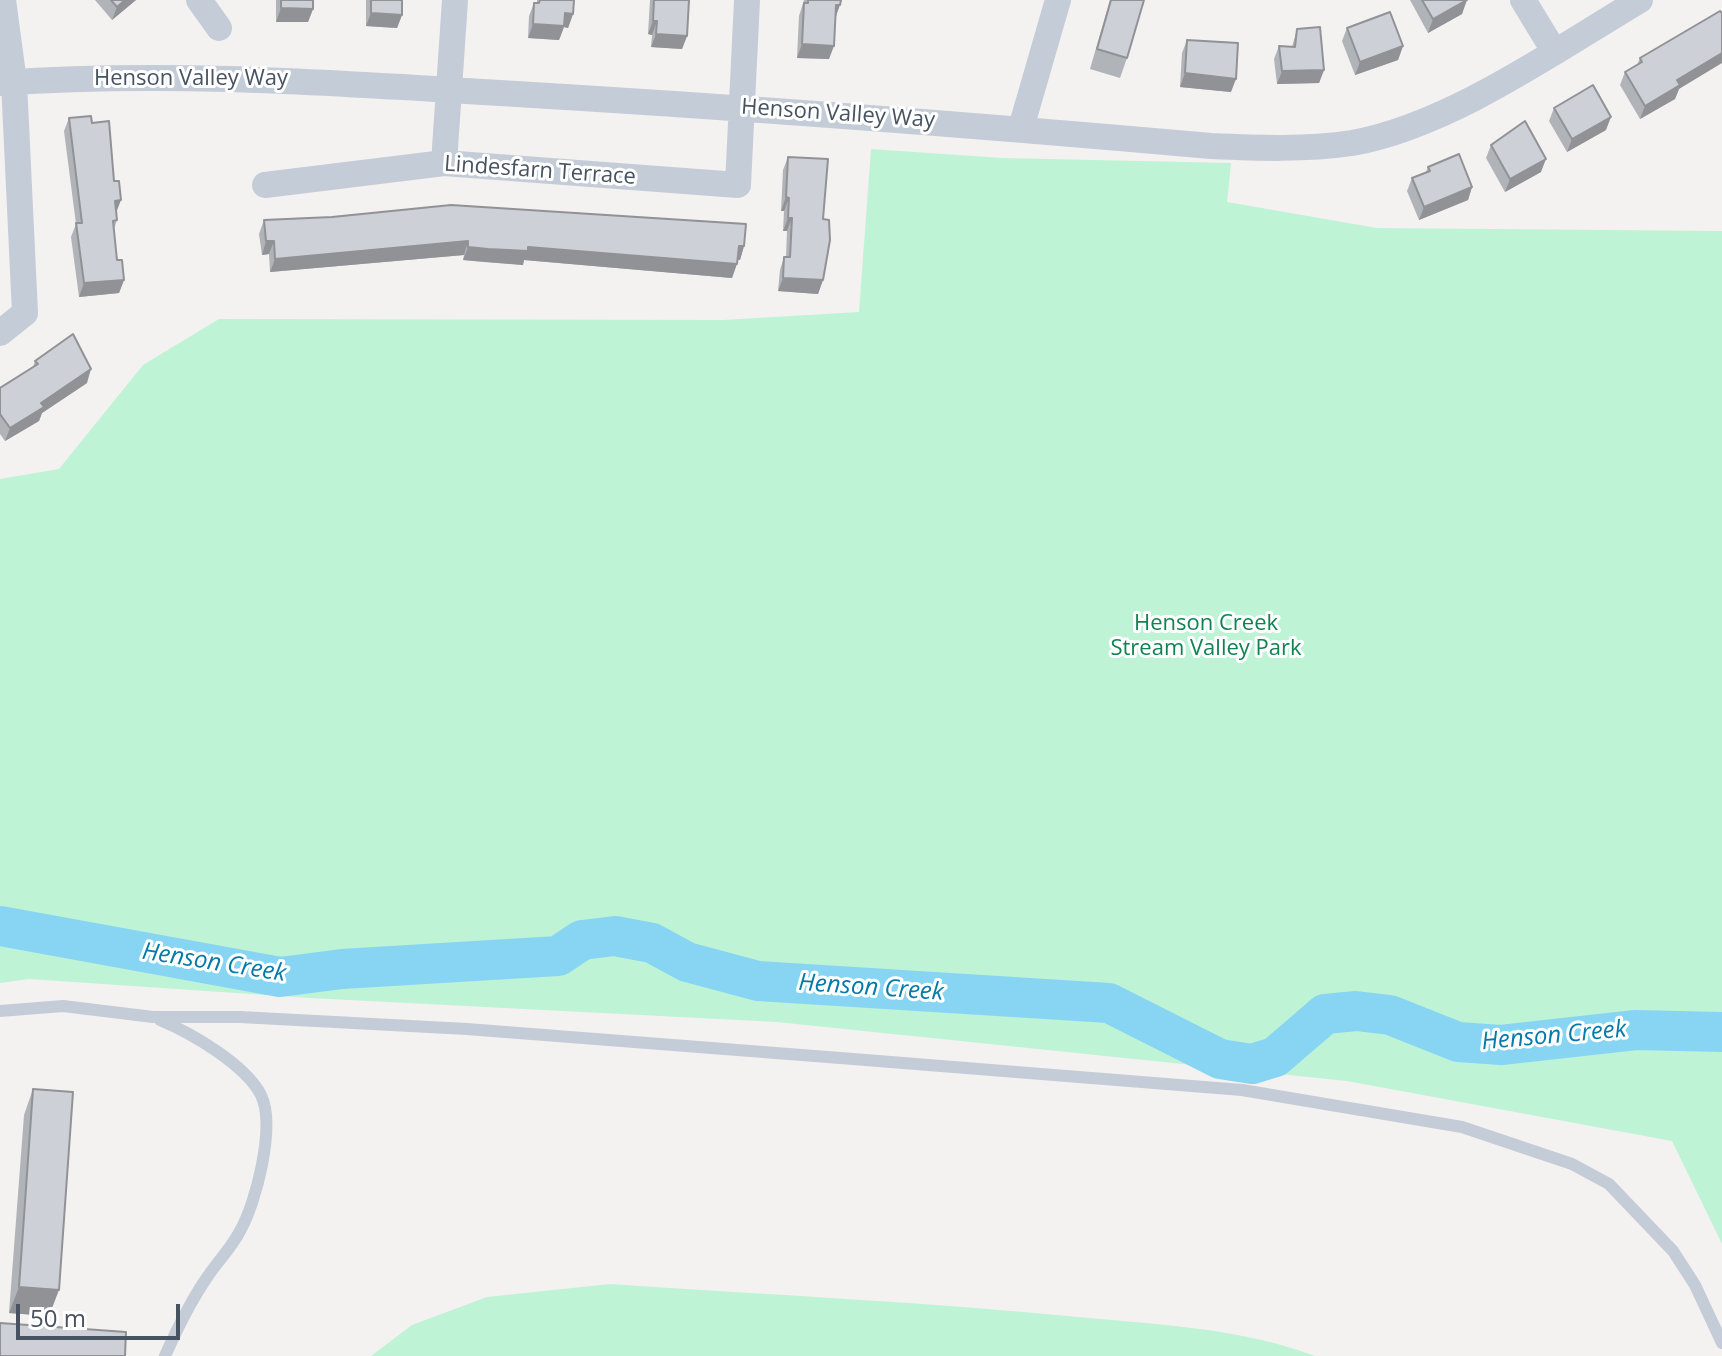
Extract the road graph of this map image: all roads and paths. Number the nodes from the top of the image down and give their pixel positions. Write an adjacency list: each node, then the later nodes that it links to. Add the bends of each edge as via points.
1 (3, 0): 10 (street)
2 (199, 0): 8 (street)
3 (455, 0): 11 (street)
4 (747, 0): 12 (street)
5 (1058, 0): 13 (street)
6 (1523, 0): 9 (street)
7 (1640, 0): 9 (street, Henson Valley Way)
8 (219, 28)
9 (1554, 51): 13 (street, Henson Valley Way, via 1449,110 1352,142 1256,148)
10 (7, 83): 11 (street, Henson Valley Way, via 271,78); 16 (street, via 25,313)
11 (448, 90): 12 (street, Henson Valley Way); 14 (street)
12 (742, 107): 13 (street, Henson Valley Way); 14 (street, Lindesfarn Terrace, via 738,185)
13 (1021, 128)
14 (444, 163): 15 (street, Lindesfarn Terrace)
15 (265, 185)
16 (0, 333)
17 (0, 1011): 18 (lane, via 63,1006)
18 (153, 1017): 19 (lane, via 467,1029 1227,1089 1462,1127 1572,1164 1609,1184 1673,1251); 20 (lane, via 188,1032 245,1075 262,1096 266,1119 253,1200 240,1232 206,1278)
19 (1722, 1343)
20 (165, 1356)

